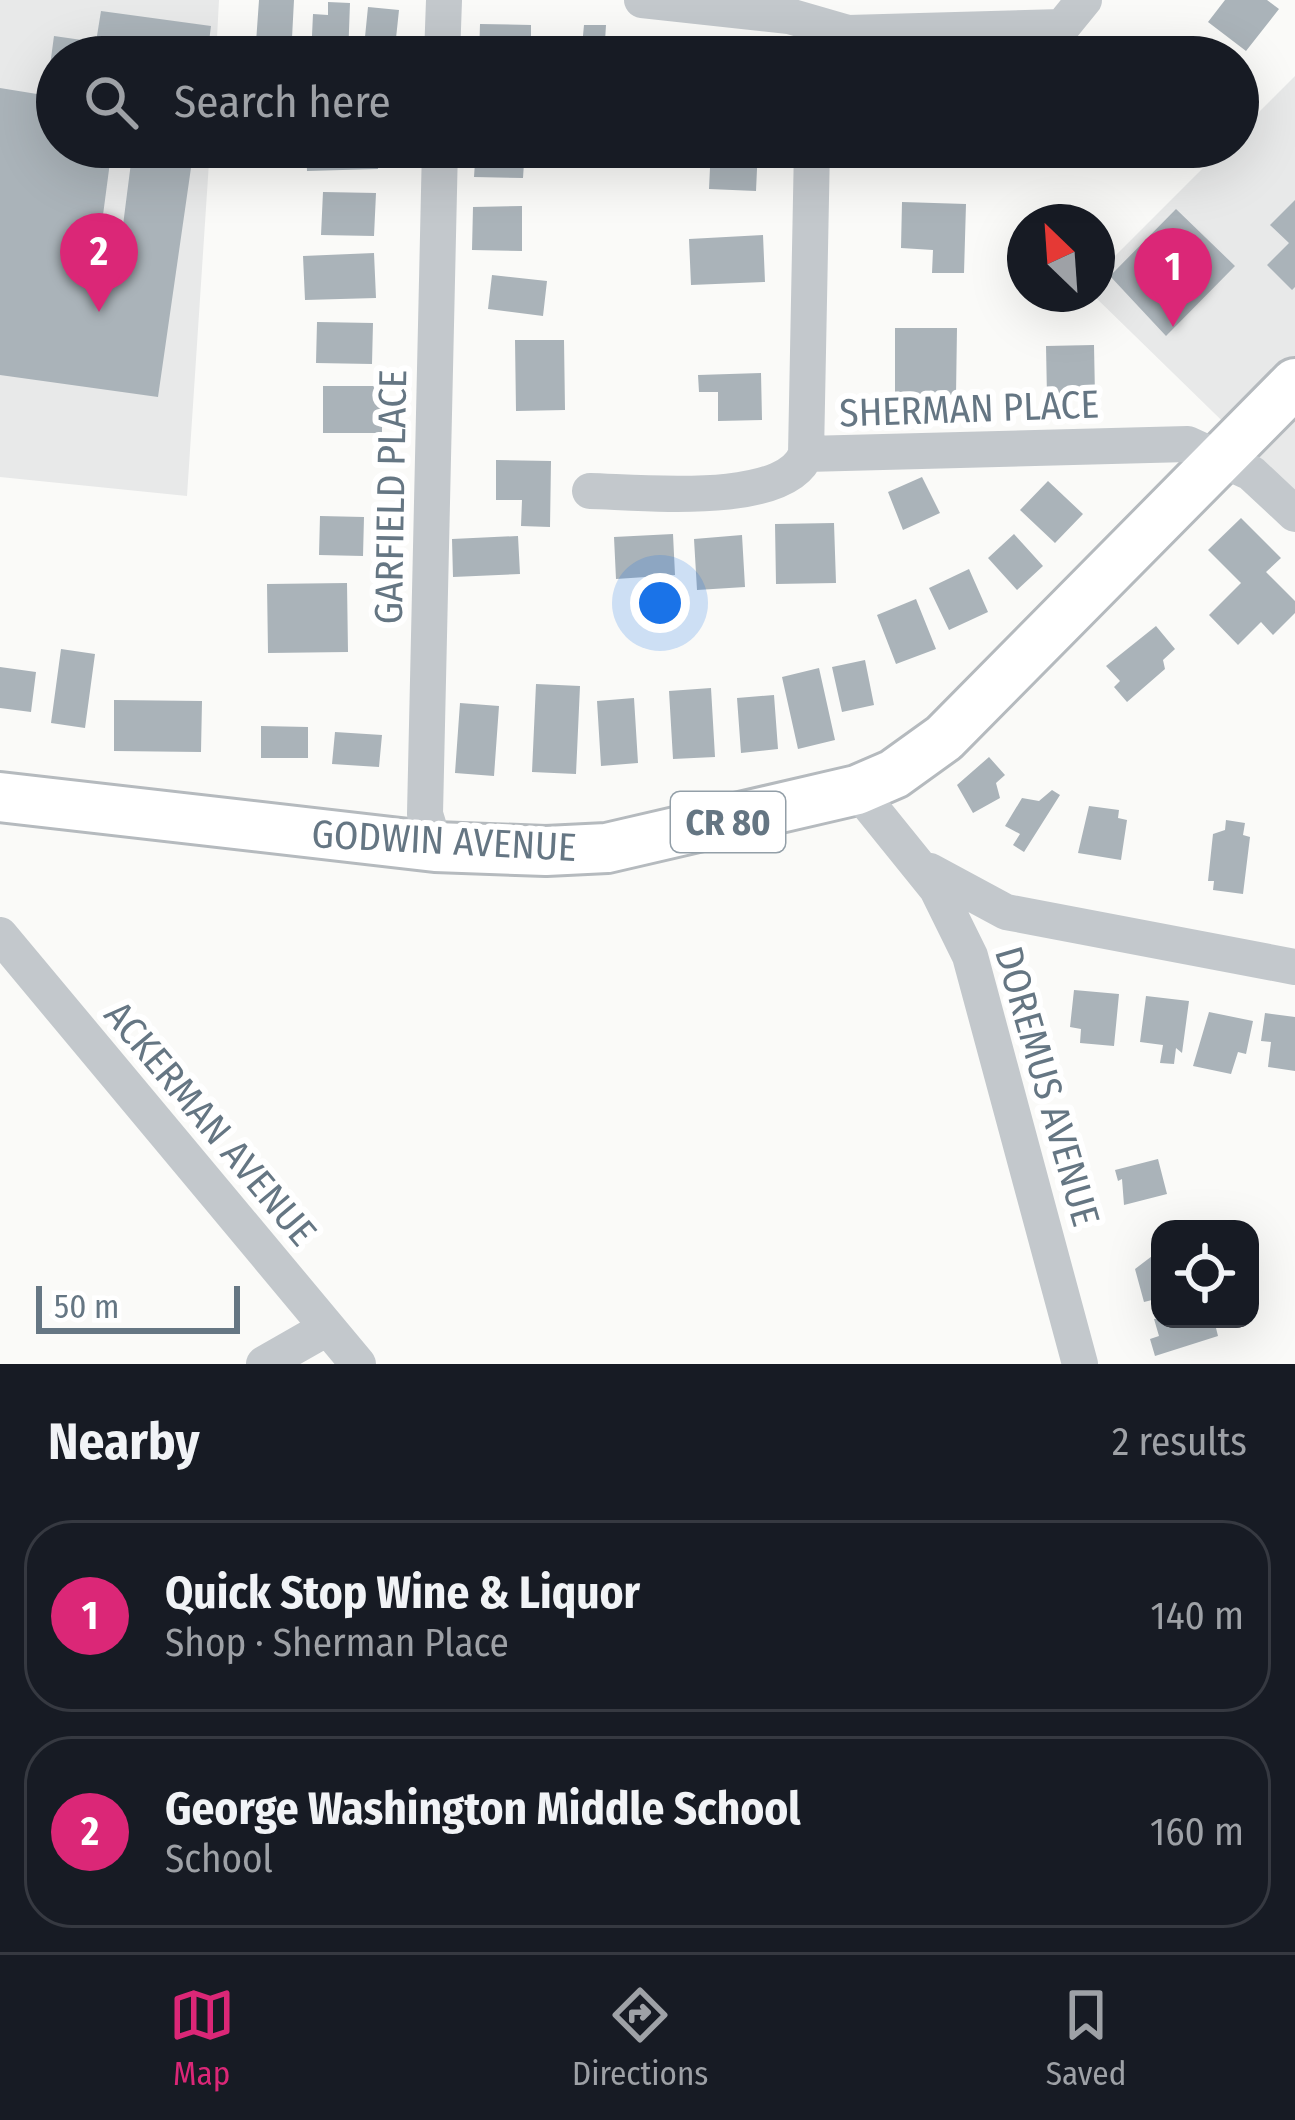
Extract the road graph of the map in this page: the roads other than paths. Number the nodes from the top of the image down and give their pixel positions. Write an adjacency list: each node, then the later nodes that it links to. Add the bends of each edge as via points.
1 (444, 0): 5 (street)
2 (642, 0): 4 (street)
3 (1084, 0): 4 (street, via 1062,27)
4 (815, 27)
5 (443, 36)
6 (440, 168): 15 (street, GARFIELD PLACE, via 425,814)
7 (812, 168): 9 (street, SHERMAN PLACE)
8 (1295, 383): 10 (main road, GODWIN AVENUE / CR 80)
9 (806, 454): 10 (street, SHERMAN PLACE, via 1188,444); 11 (street, via 801,468 776,484 707,493)
10 (1223, 457): 12 (street); 13 (main road, GODWIN AVENUE / CR 80, via 944,738)
11 (590, 491)
12 (1295, 514)
13 (857, 790): 15 (main road, GODWIN AVENUE / CR 80, via 607,848); 16 (street, DOREMUS AVENUE)
14 (0, 796): 15 (main road, GODWIN AVENUE / CR 80)
15 (435, 847)
16 (912, 858): 18 (street, via 1006,911); 22 (street, DOREMUS AVENUE, via 970,956)
17 (0, 935): 19 (street, ACKERMAN AVENUE)
18 (1295, 967)
19 (327, 1328): 20 (street); 21 (street, ACKERMAN AVENUE)
20 (264, 1364)
21 (358, 1364)
22 (1080, 1364)

